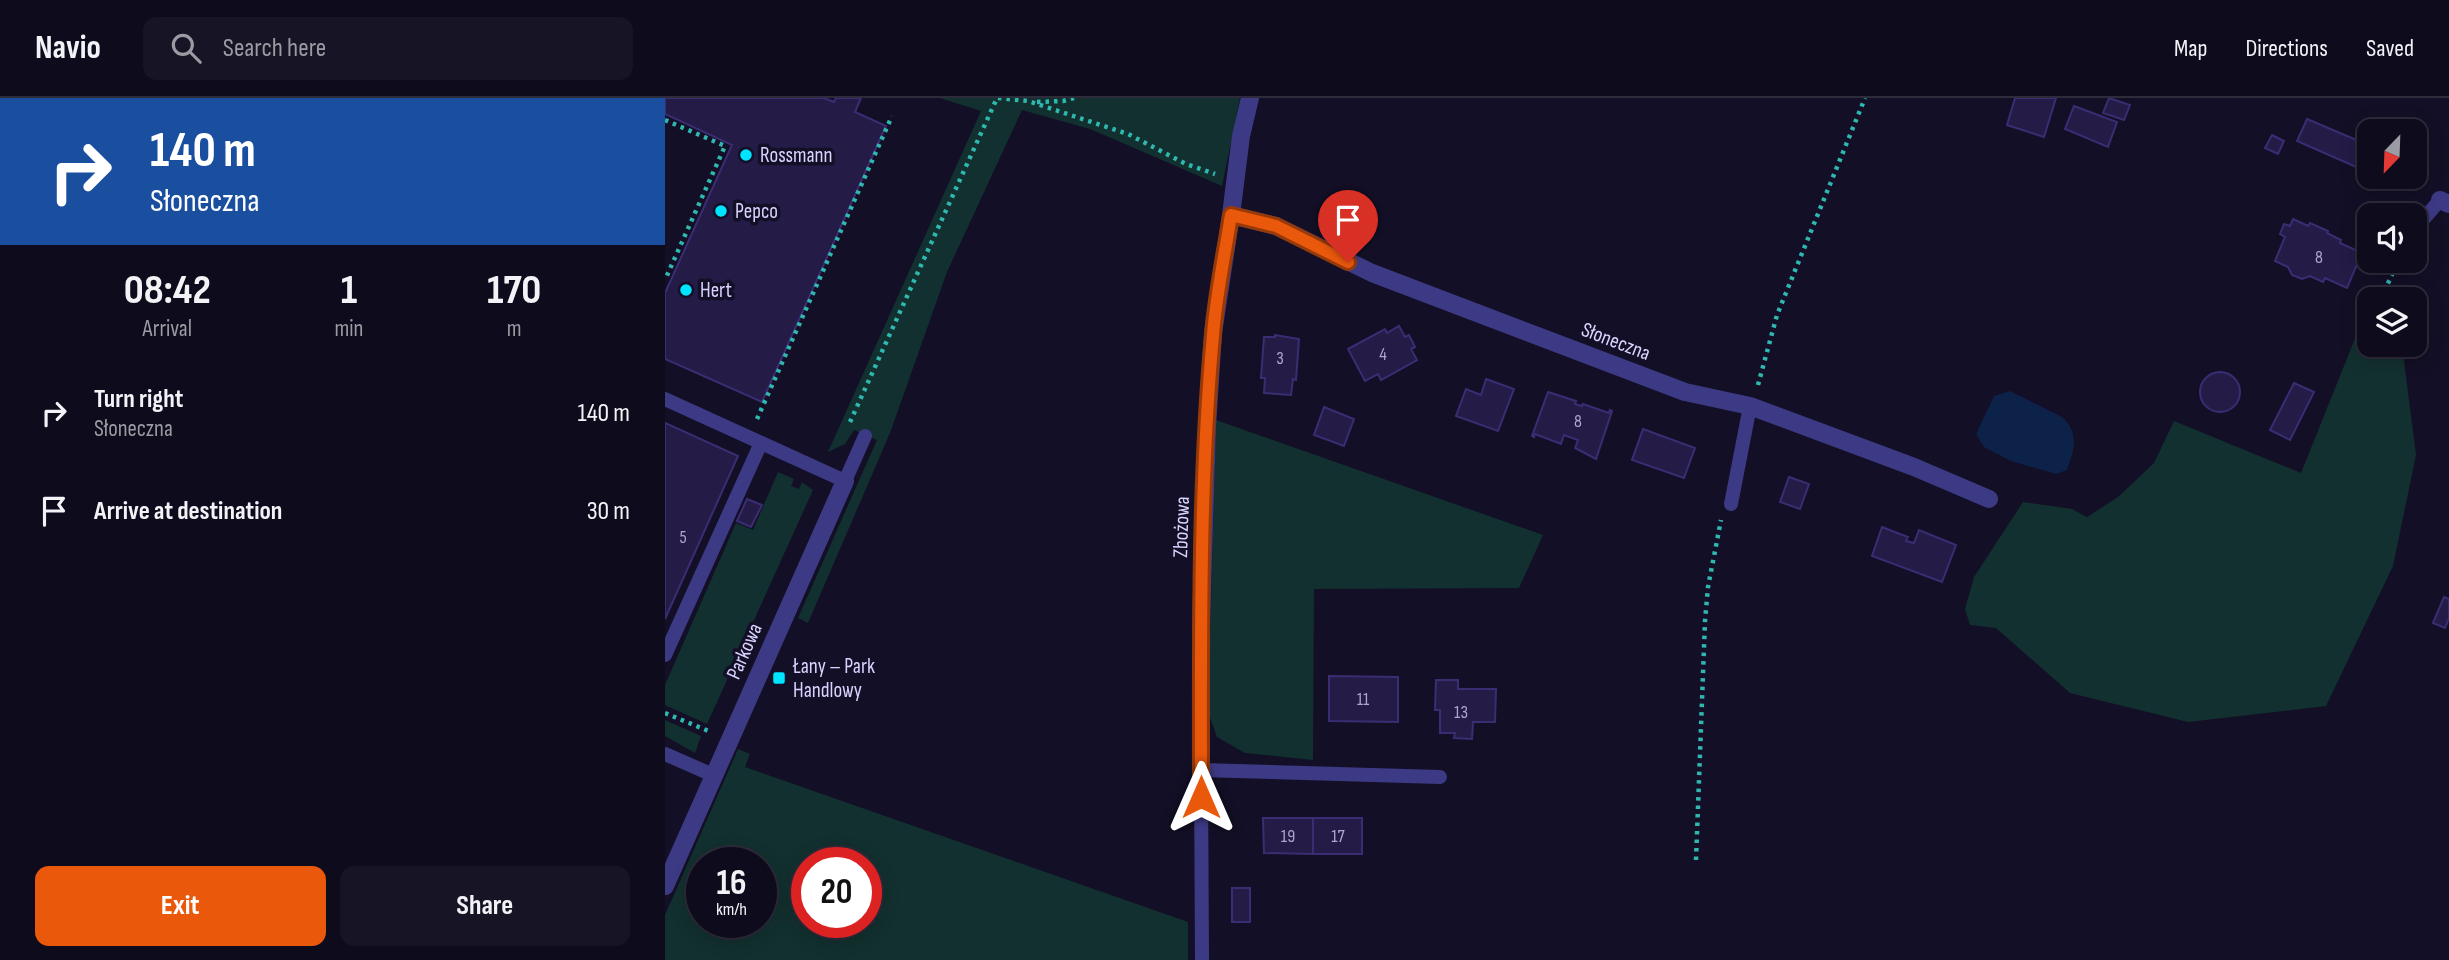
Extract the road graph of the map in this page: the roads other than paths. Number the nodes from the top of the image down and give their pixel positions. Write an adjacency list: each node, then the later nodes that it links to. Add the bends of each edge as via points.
1 (1250, 98): 3 (street, Zbożowa)
2 (2445, 202): 4 (lane)
3 (1231, 215): 6 (street, Słoneczna, via 1276,226 1372,273 1685,392); 14 (street, Zbożowa, via 1213,333 1207,428)
4 (2427, 218)
5 (665, 399): 8 (lane)
6 (1750, 406): 10 (street, Słoneczna); 11 (lane)
7 (865, 436): 9 (lane, Parkowa)
8 (755, 441): 9 (lane); 12 (lane)
9 (845, 481): 15 (street, Parkowa)
10 (1989, 499)
11 (1731, 504)
12 (665, 655)
13 (665, 754): 15 (lane)
14 (1201, 769): 16 (lane); 18 (lane, Zbożowa)
15 (713, 775): 17 (street, Parkowa)
16 (1440, 777)
17 (665, 886)
18 (1202, 960)

